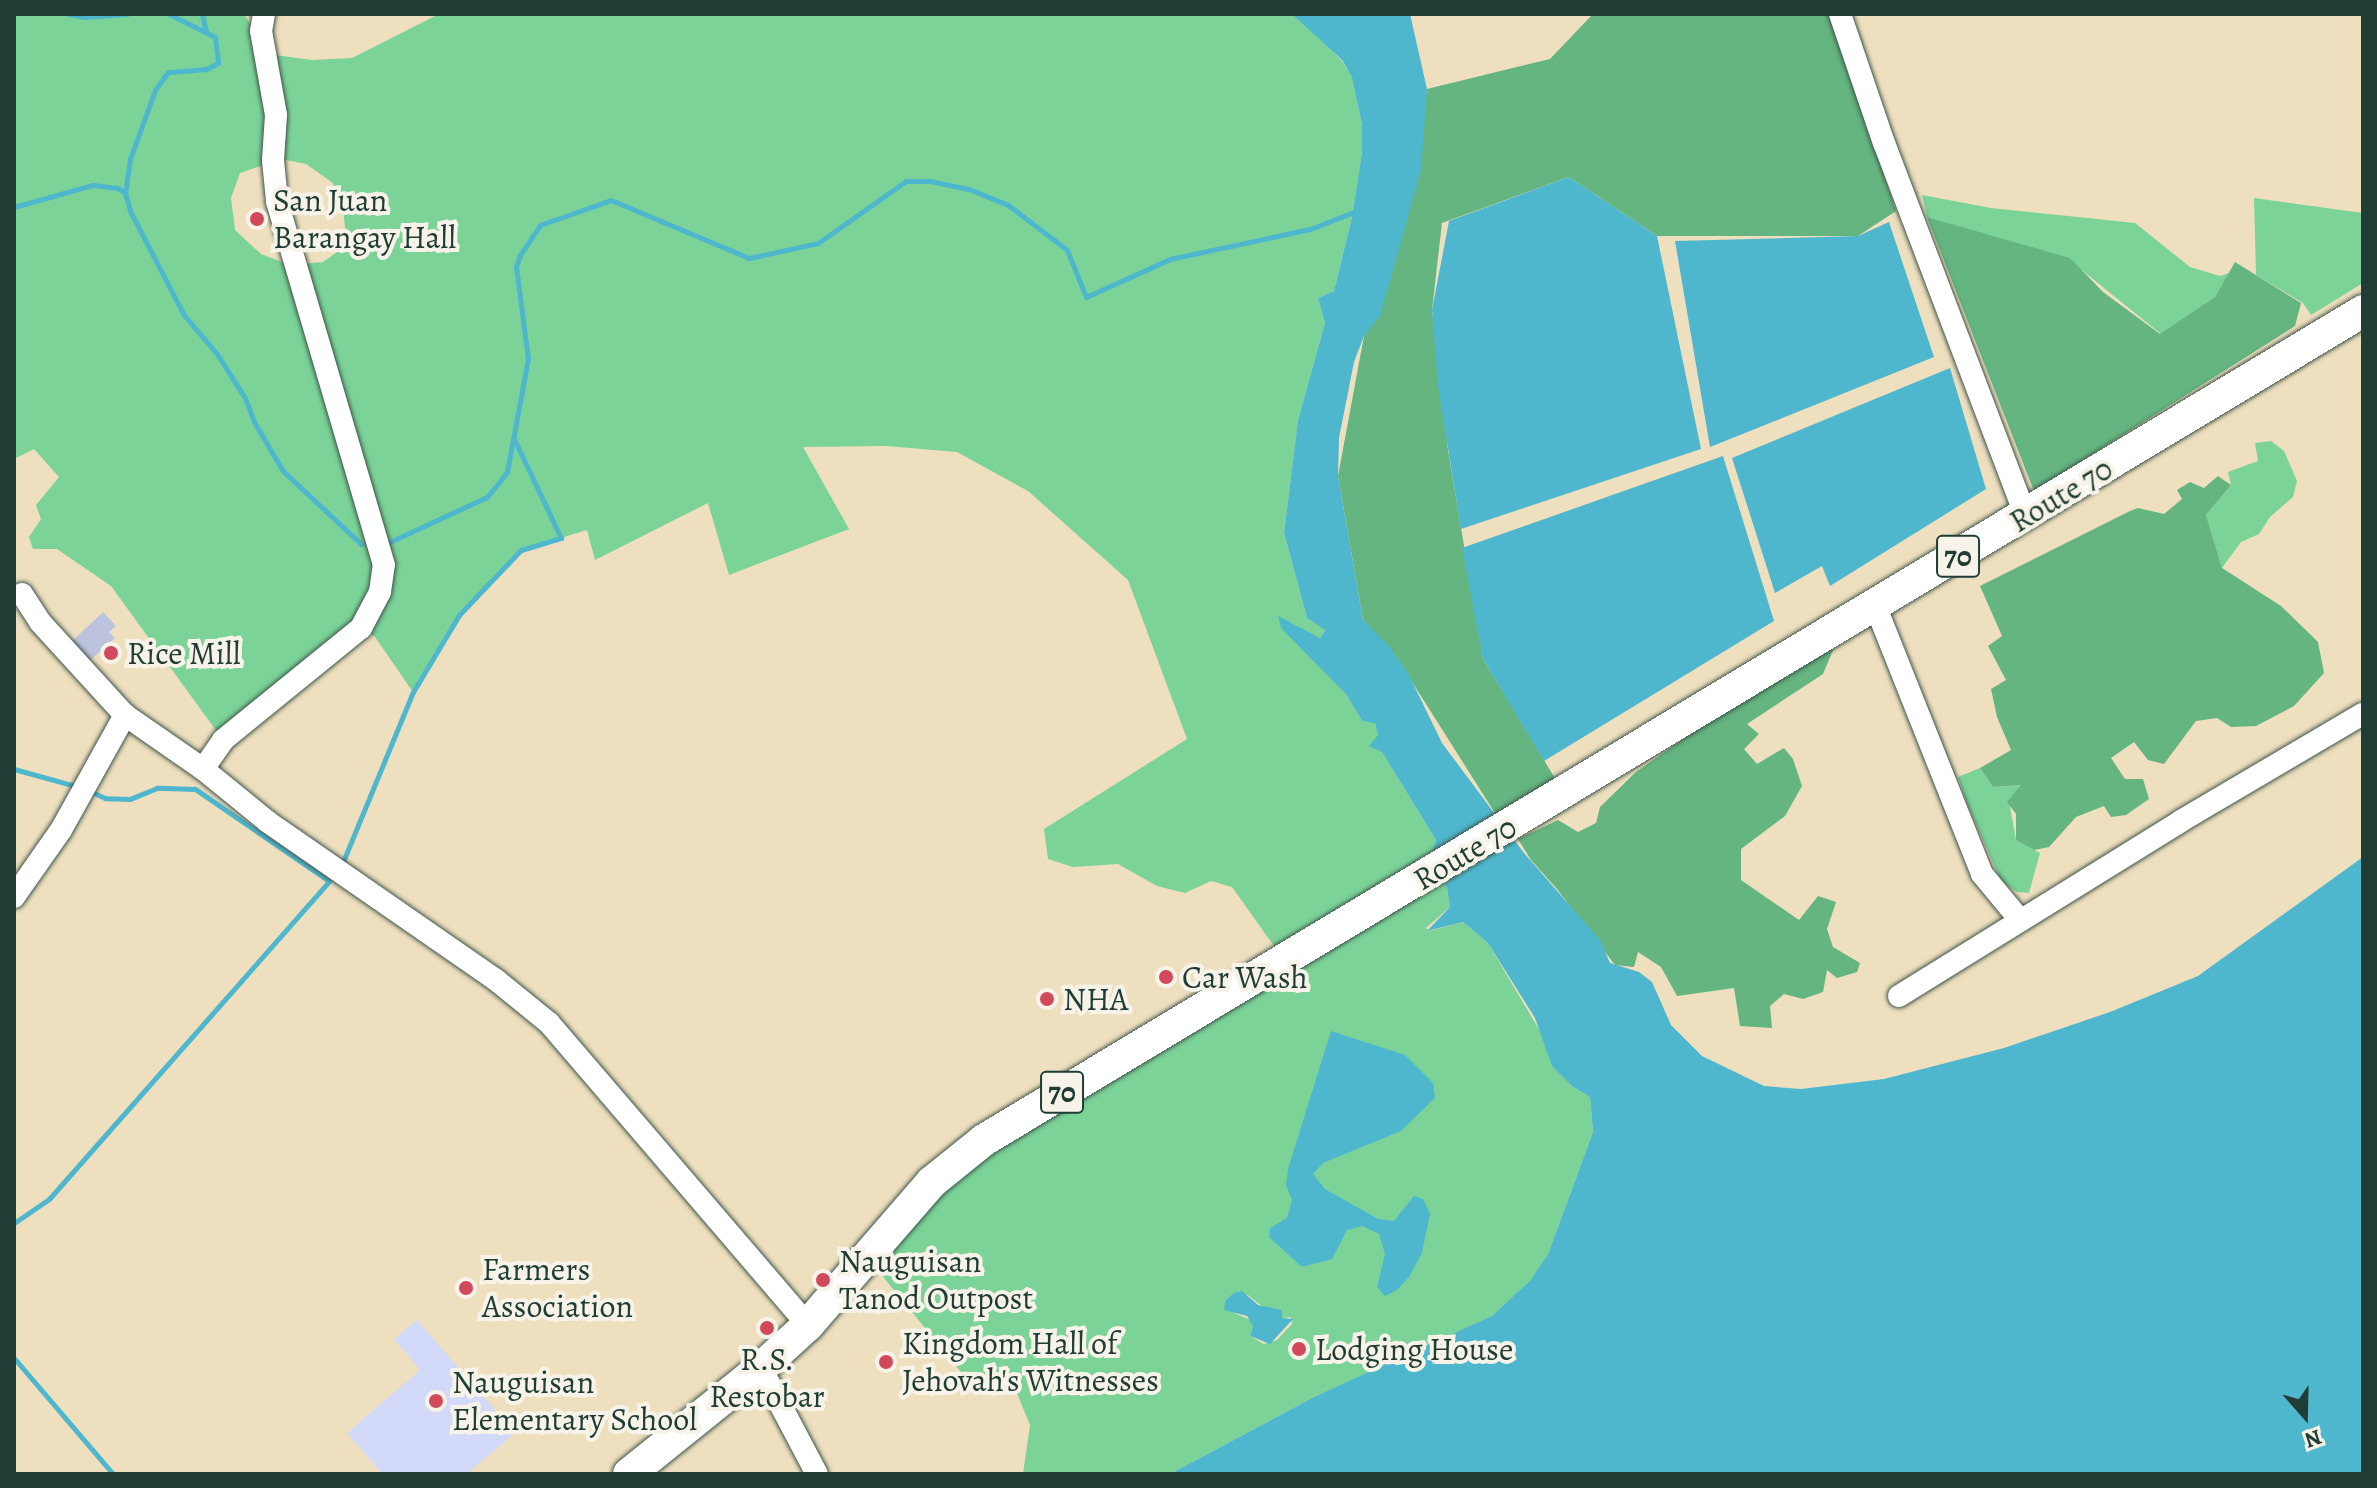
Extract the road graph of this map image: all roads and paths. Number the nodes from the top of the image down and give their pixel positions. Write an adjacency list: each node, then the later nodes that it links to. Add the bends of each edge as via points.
1 (264, 14): 9 (street, via 263,44 276,115 277,201 384,565 380,592 361,628 223,740)
2 (1840, 14): 4 (street)
3 (2363, 311): 4 (highway, Route 70 / 70)
4 (2026, 516): 6 (highway, Route 70 / 70)
5 (22, 594): 8 (street, via 40,622)
6 (1875, 605): 11 (street, via 1982,874); 13 (highway, Route 70 / 70, via 984,1140 932,1182)
7 (2363, 714): 11 (street)
8 (125, 715): 9 (street); 10 (street, via 61,830)
9 (203, 769): 13 (street, via 268,822 496,980 549,1023)
10 (14, 897)
11 (2020, 920): 12 (street)
12 (1899, 996)
13 (808, 1325): 14 (highway, Route 70 / 70)
14 (761, 1368): 15 (highway, Route 70 / 70); 16 (street)
15 (629, 1474)
16 (817, 1474)

